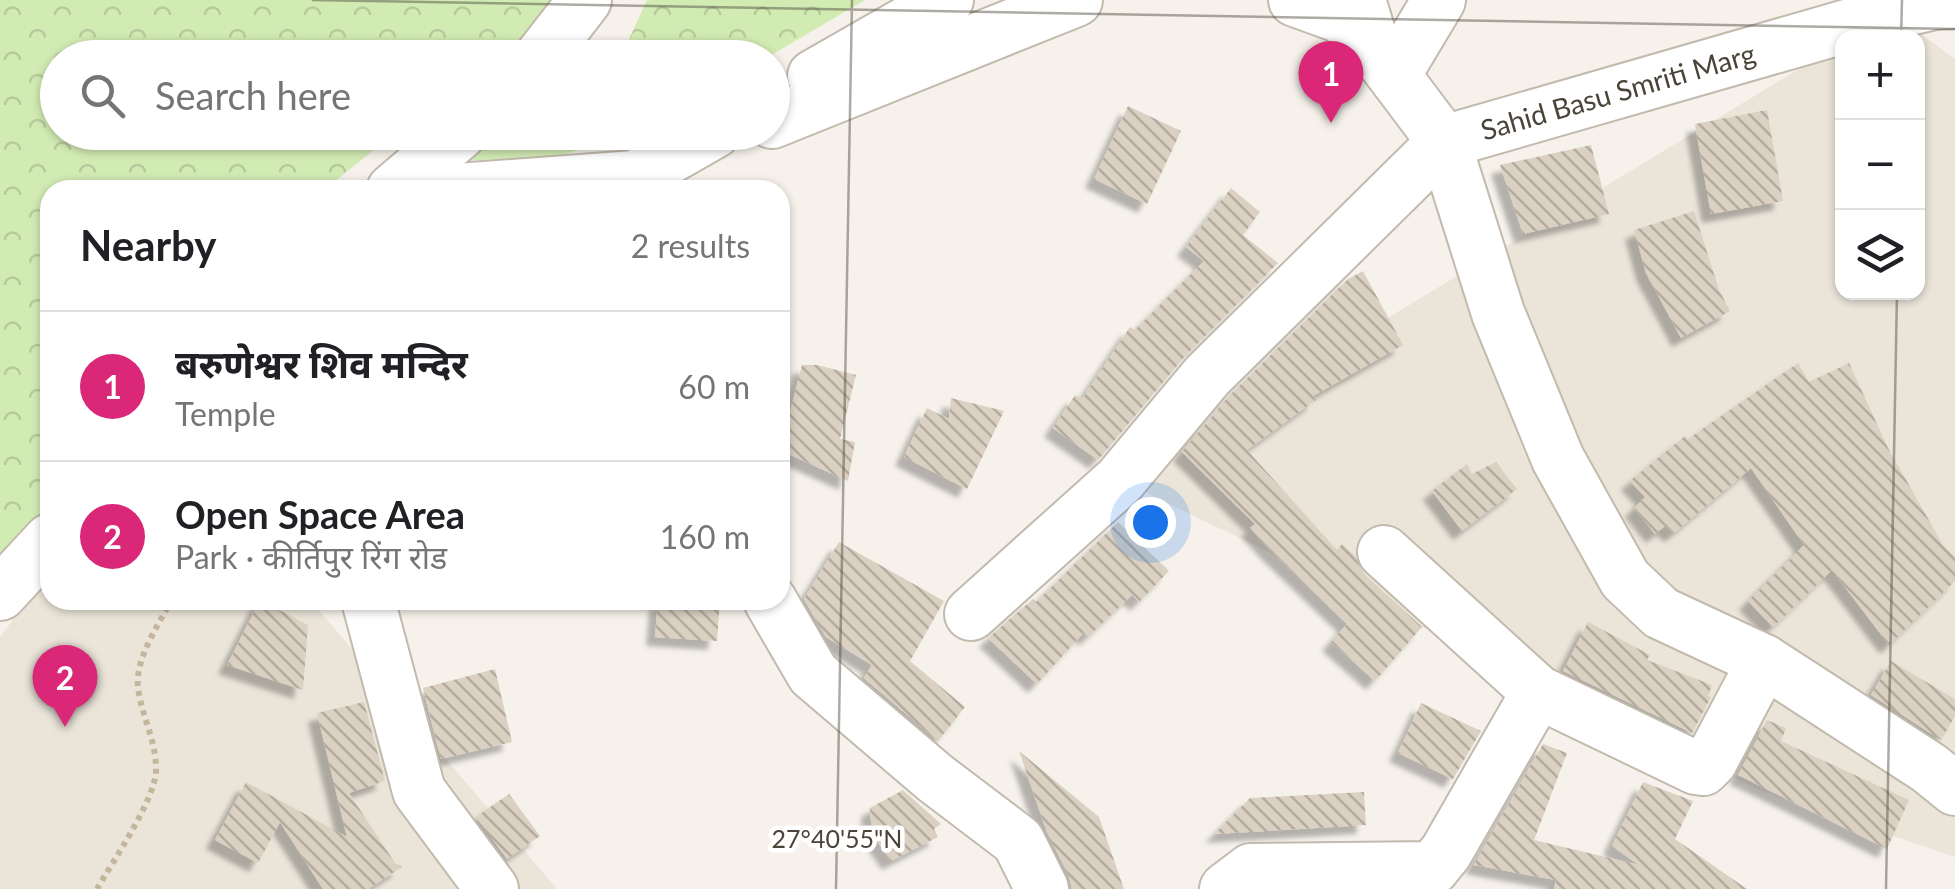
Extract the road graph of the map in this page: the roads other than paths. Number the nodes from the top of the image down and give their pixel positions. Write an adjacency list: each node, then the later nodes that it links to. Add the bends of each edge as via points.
1 (586, 0): 7 (street)
2 (947, 0): 9 (street)
3 (1076, 0): 10 (street)
4 (1295, 0): 8 (street, Sahid Basu Smriti Marg, via 1342,17)
5 (1439, 0): 8 (street)
6 (1955, 2): 11 (street, Sahid Basu Smriti Marg, via 1892,14)
7 (554, 40)
8 (1375, 41): 11 (street, Sahid Basu Smriti Marg)
9 (790, 89)
10 (790, 115)
11 (1444, 142): 23 (street, via 1207,376 1120,480); 24 (street, via 1498,314 1558,458 1625,579 1661,613)
12 (440, 150): 16 (street)
13 (682, 150): 15 (street)
14 (702, 150): 15 (street)
15 (635, 177): 17 (street)
16 (404, 180)
17 (594, 180)
18 (40, 551): 20 (street)
19 (1384, 552): 25 (street)
20 (0, 594)
21 (371, 610): 27 (street, via 420,790)
22 (776, 610): 28 (street, via 813,674 1018,842)
23 (972, 614)
24 (1764, 661): 25 (street, via 1703,769); 26 (street)
25 (1538, 692): 29 (street, via 1433,868 1251,870)
26 (1955, 789)
27 (492, 889)
28 (1042, 889)
29 (1226, 889)

